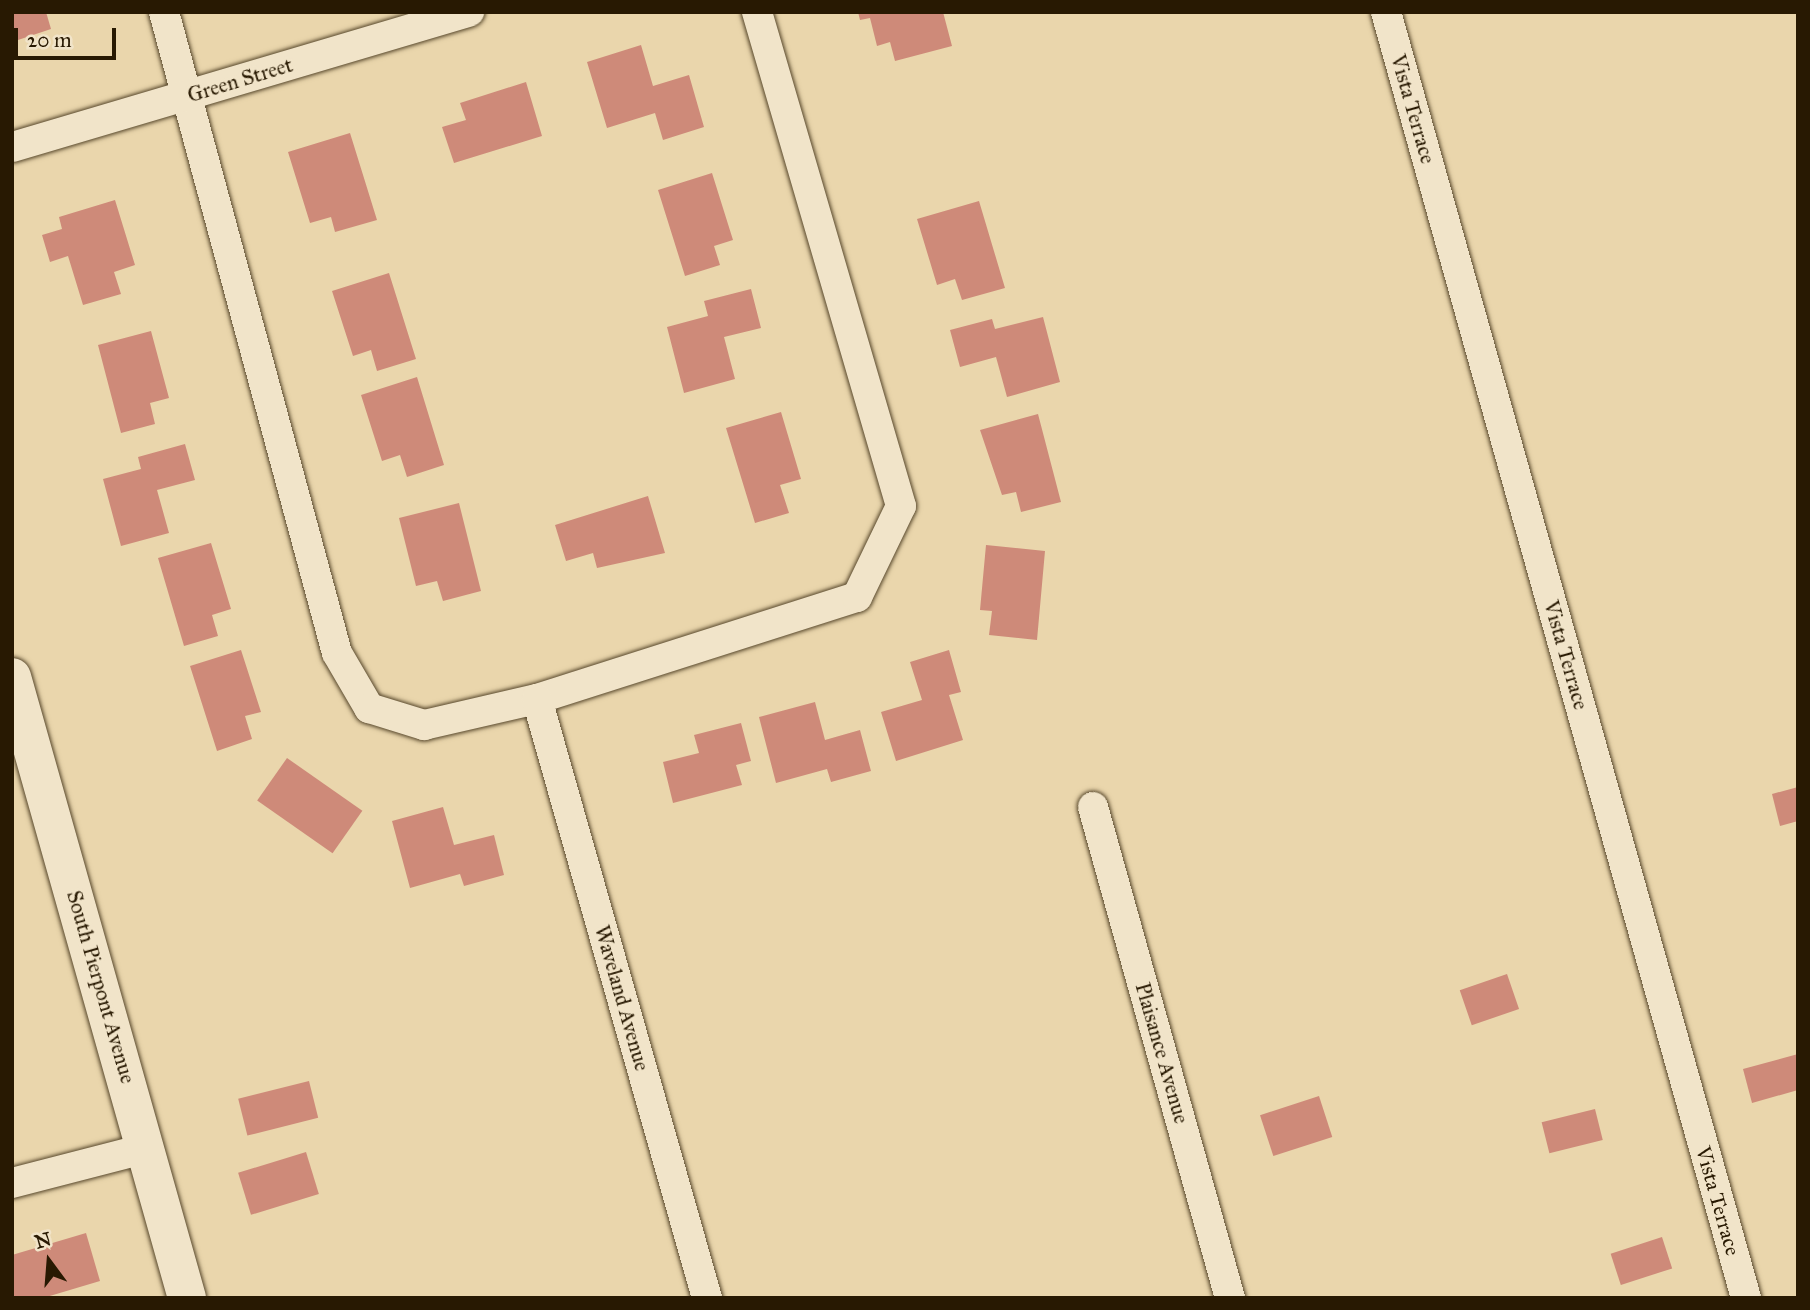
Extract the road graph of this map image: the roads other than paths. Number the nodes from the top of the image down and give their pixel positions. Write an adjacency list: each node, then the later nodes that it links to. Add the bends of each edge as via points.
1 (163, 12): 5 (street)
2 (469, 12): 5 (street, Green Street)
3 (757, 12): 8 (street, via 901,506 857,597)
4 (1386, 12): 15 (street, Vista Terrace)
5 (188, 96): 6 (street, Green Street); 8 (street, via 337,653 362,697 369,708 424,725)
6 (12, 148)
7 (12, 677): 10 (street, South Pierpont Avenue)
8 (537, 699): 13 (street, Waveland Avenue)
9 (1093, 807): 14 (street, Plaisance Avenue)
10 (147, 1148): 11 (street); 12 (street, South Pierpont Avenue)
11 (12, 1183)
12 (187, 1298)
13 (707, 1298)
14 (1230, 1298)
15 (1745, 1298)

